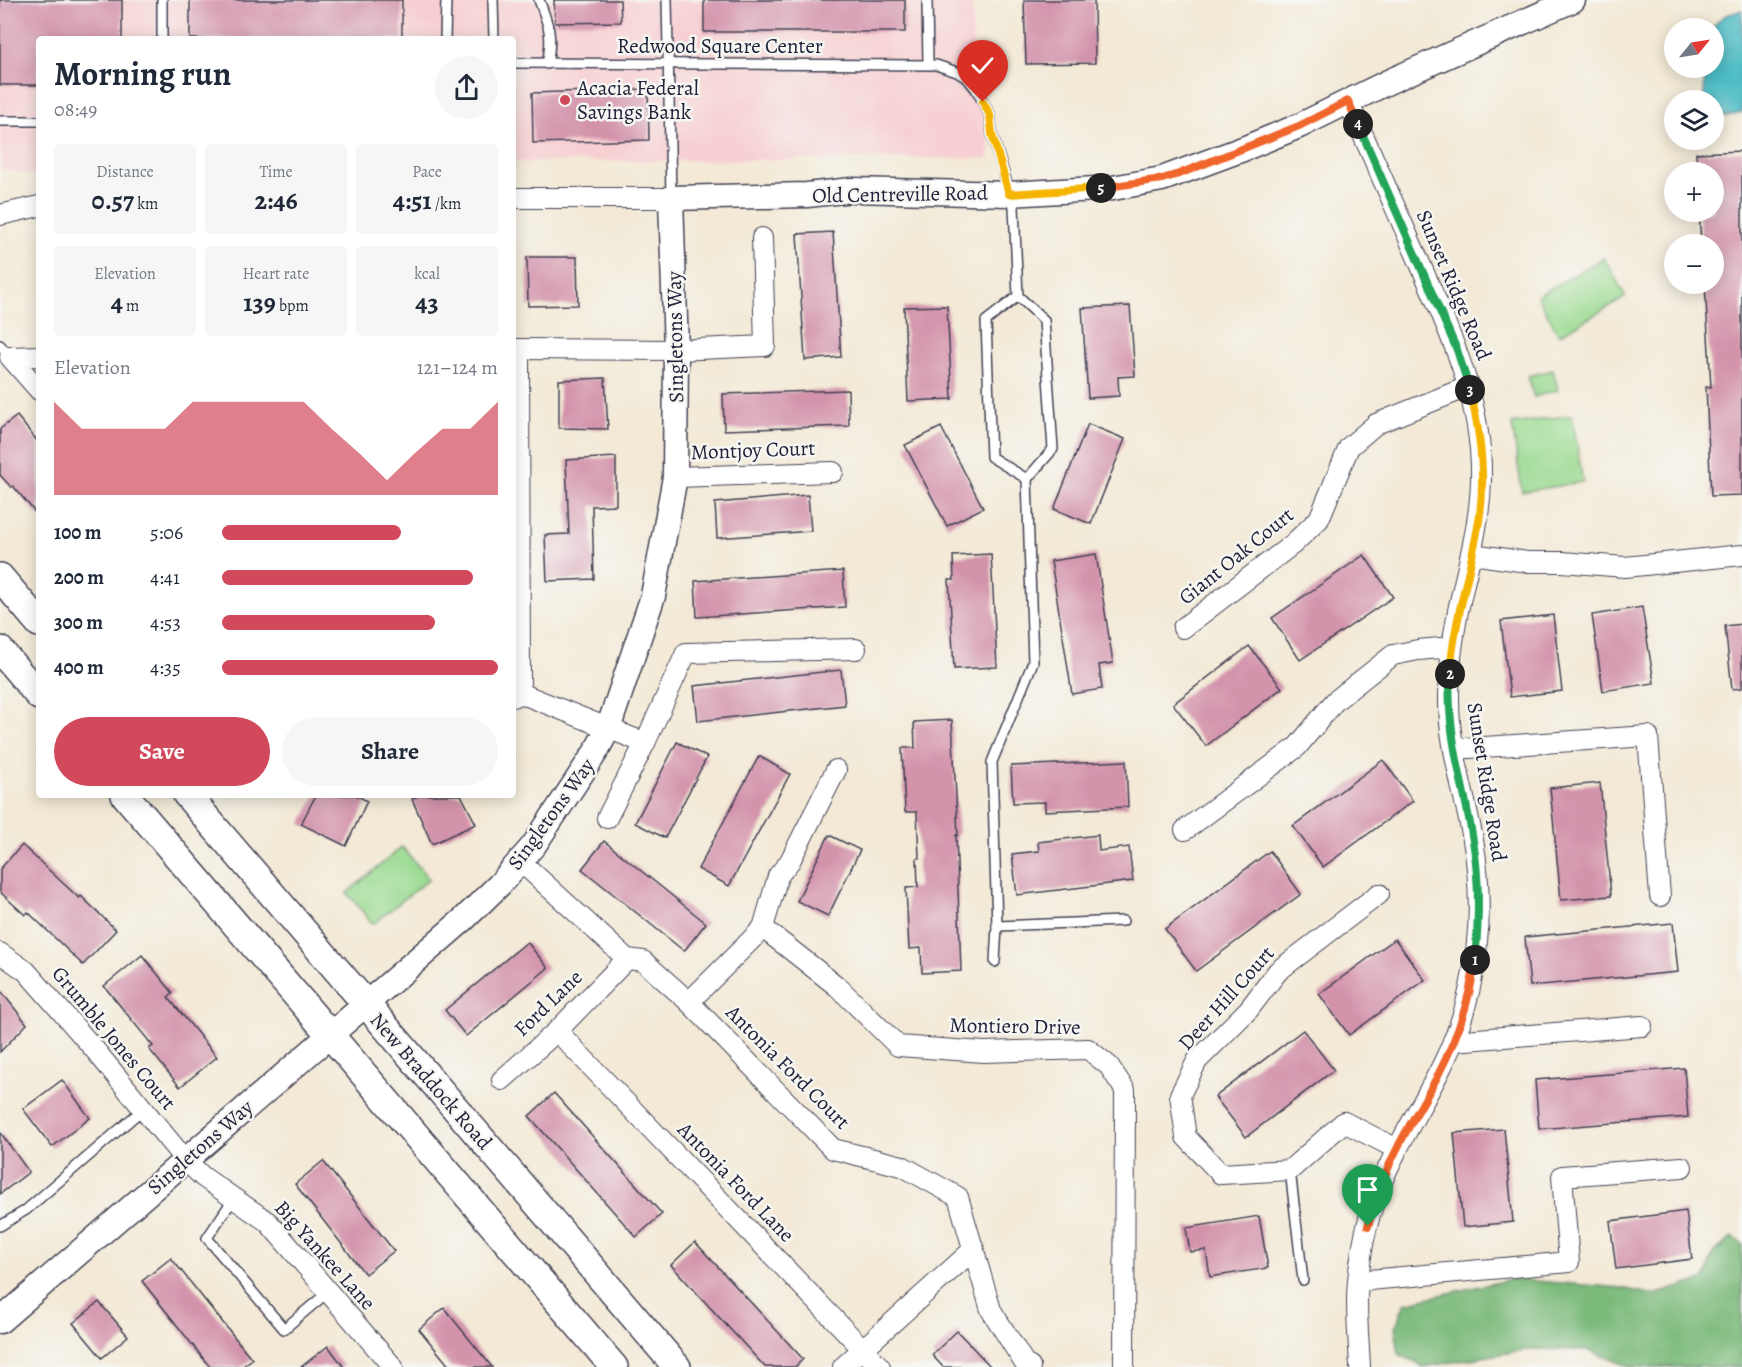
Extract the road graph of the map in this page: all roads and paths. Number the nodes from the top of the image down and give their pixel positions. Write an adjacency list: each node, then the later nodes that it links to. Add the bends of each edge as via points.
1 (162, 0): 8 (lane)
2 (446, 0): 9 (lane)
3 (493, 0): 10 (lane)
4 (539, 0): 12 (lane, via 551,40)
5 (667, 0): 13 (lane)
6 (927, 0): 14 (lane)
7 (1573, 0): 15 (street, Old Centreville Road)
8 (162, 36)
9 (445, 36)
10 (494, 36)
11 (516, 63): 12 (lane, Redwood Square Center)
12 (547, 64): 13 (lane, Redwood Square Center)
13 (668, 64): 14 (lane, Redwood Square Center); 20 (lane)
14 (928, 64): 18 (lane, Redwood Square Center, via 957,72 976,90 990,115)
15 (1348, 101): 18 (street, Old Centreville Road, via 1299,126 1162,179 1113,188); 29 (street, Sunset Ridge Road)
16 (0, 121): 17 (lane)
17 (36, 121)
18 (1009, 194): 20 (street, Old Centreville Road, via 852,190 807,195); 24 (lane, Redwood Square Center, via 1014,207)
19 (516, 198): 20 (street, Old Centreville Road)
20 (671, 198): 26 (street, Singletons Way)
21 (36, 208): 22 (street)
22 (0, 215)
23 (762, 238): 26 (street, via 765,346)
24 (1018, 296): 33 (lane, via 1044,320 1053,449); 33 (lane, via 986,321 991,457)
25 (516, 349): 26 (street); 43 (street)
26 (676, 350): 32 (street, Singletons Way)
27 (5, 351): 28 (street); 30 (street)
28 (36, 356)
29 (1470, 386): 34 (street, Sunset Ridge Road, via 1481,477); 38 (street, Giant Oak Court, via 1376,424 1349,447 1319,519 1293,544)
30 (36, 387)
31 (833, 472): 32 (street, Montjoy Court)
32 (675, 477): 44 (street, Singletons Way, via 653,596)
33 (1027, 479): 56 (lane, via 1033,662 992,762)
34 (1472, 554): 35 (street, via 1527,562 1624,567); 39 (street, Sunset Ridge Road)
35 (1742, 555)
36 (0, 577): 37 (main road)
37 (36, 619)
38 (1183, 628)
39 (1452, 647): 46 (street, Sunset Ridge Road, via 1449,693); 51 (street, via 1393,655 1335,701 1297,747)
40 (856, 649): 45 (street, via 686,653)
41 (0, 650): 42 (main road)
42 (36, 692)
43 (517, 695): 44 (street)
44 (608, 729): 45 (street); 52 (street, Singletons Way, via 553,817)
45 (645, 744): 50 (street)
46 (1454, 749): 54 (street, via 1648,736); 66 (street, Sunset Ridge Road, via 1473,839 1479,919 1472,973)
47 (836, 770): 57 (street, via 790,861 778,876)
48 (128, 798): 65 (main road)
49 (190, 798): 62 (main road, New Braddock Road)
50 (607, 818)
51 (1185, 830)
52 (519, 860): 59 (street, Antonia Ford Court); 62 (street, Singletons Way, via 464,919)
53 (1378, 894): 72 (street, Deer Hill Court, via 1278,971 1249,1009 1197,1061 1180,1095 1186,1137 1221,1174)
54 (1660, 896)
55 (1124, 921): 56 (lane)
56 (997, 926): 60 (lane)
57 (763, 928): 61 (street); 87 (street, Montiero Drive, via 838,987 898,1046 984,1052 1088,1049 1109,1066 1125,1090)
58 (0, 952): 68 (street, Grumble Jones Court, via 26,970)
59 (627, 959): 61 (street, Antonia Ford Court, via 643,961); 64 (street, Ford Lane)
60 (995, 962)
61 (689, 1002): 75 (street, Antonia Ford Court, via 833,1149 902,1166 958,1197)
62 (366, 1005): 65 (street, Singletons Way); 83 (main road, New Braddock Road)
63 (1642, 1026): 66 (street)
64 (557, 1030): 67 (street, Ford Lane); 80 (street, Antonia Ford Lane)
65 (330, 1034): 70 (street, Singletons Way); 82 (main road)
66 (1454, 1041): 69 (street, Sunset Ridge Road)
67 (502, 1080)
68 (143, 1109): 70 (street, Grumble Jones Court); 74 (lane, via 34,1203)
69 (1397, 1149): 72 (street, via 1344,1122); 77 (street, Sunset Ridge Road, via 1368,1226)
70 (185, 1160): 73 (street, Big Yankee Lane); 79 (street, Singletons Way)
71 (1683, 1167): 77 (street, via 1562,1176 1569,1262)
72 (1290, 1170): 76 (lane)
73 (234, 1198): 78 (street, Big Yankee Lane, via 268,1222); 78 (lane, via 207,1238 284,1329)
74 (0, 1227)
75 (974, 1249): 80 (street); 86 (street, Antonia Ford Court, via 991,1310)
76 (1303, 1280)
77 (1358, 1281): 88 (street, Sunset Ridge Road)
78 (328, 1292): 81 (street, Big Yankee Lane)
79 (0, 1321)
80 (863, 1349): 84 (street); 85 (street, Antonia Ford Lane)
81 (393, 1367)
82 (614, 1367)
83 (677, 1367)
84 (843, 1367)
85 (880, 1367)
86 (1030, 1367)
87 (1124, 1367)
88 (1360, 1367)

